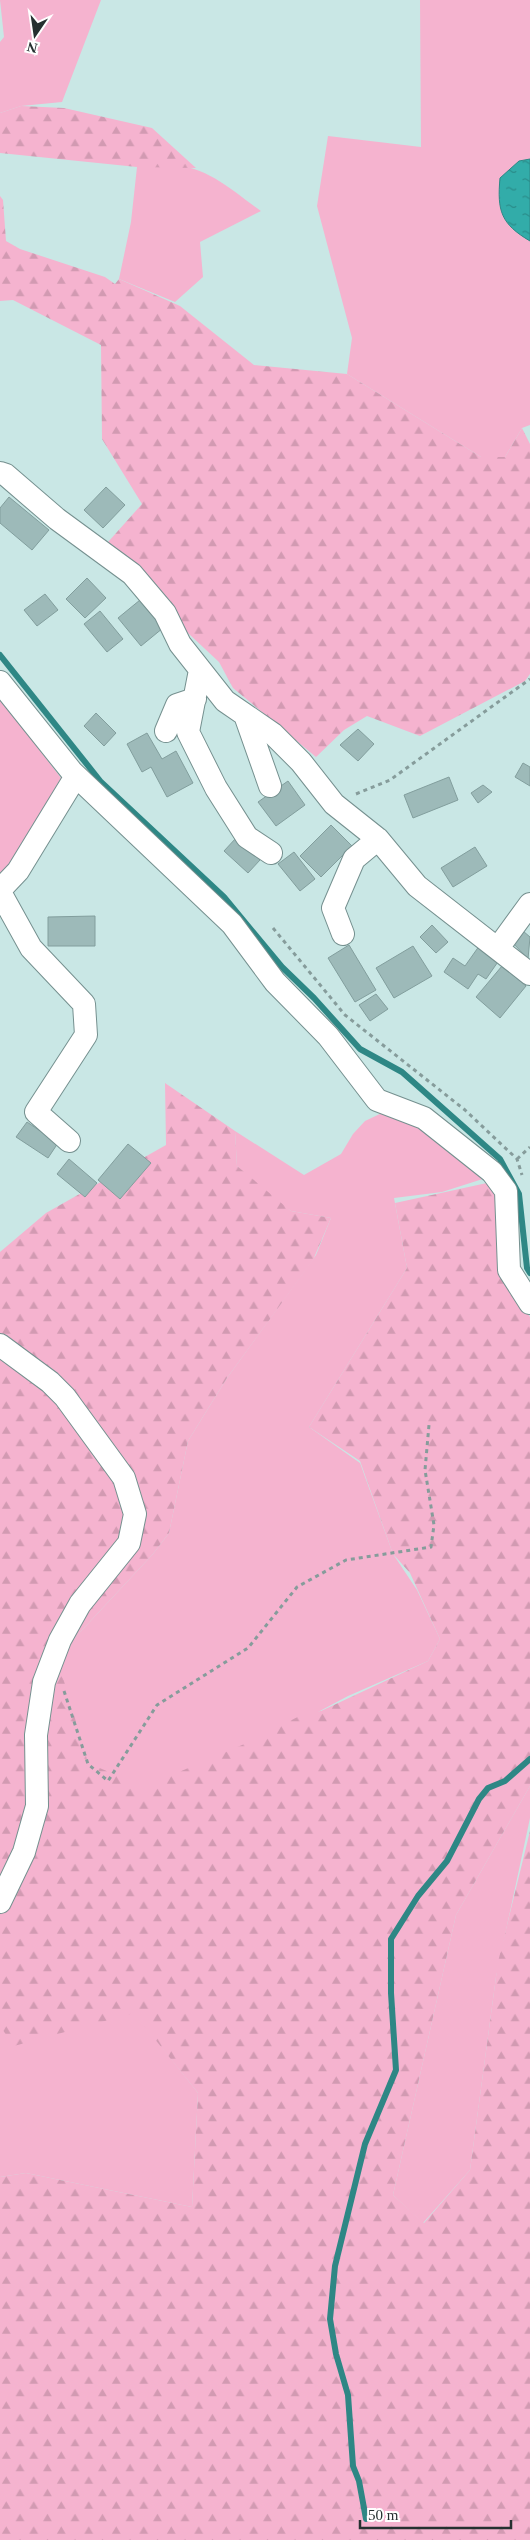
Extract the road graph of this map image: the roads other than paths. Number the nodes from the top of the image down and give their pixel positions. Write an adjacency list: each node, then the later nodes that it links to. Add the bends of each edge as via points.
1 (0, 473): 2 (street, via 56,519 132,574 165,613 180,644)
2 (200, 670): 4 (street); 5 (street, via 225,700)
3 (0, 682): 7 (street)
4 (195, 699): 6 (street, via 177,705); 10 (street, via 188,732 216,788 247,837)
5 (245, 715): 8 (street); 9 (street, via 273,734 301,762 334,804)
6 (166, 731)
7 (76, 776): 11 (street, via 18,872); 17 (street, via 232,924 275,982 328,1036 377,1100 424,1118 492,1172 506,1191 509,1270)
8 (270, 786)
9 (378, 839): 13 (street, via 354,859 333,908); 14 (street, via 417,886)
10 (271, 853)
11 (0, 891): 16 (street, via 31,948 84,1004 86,1035 36,1112)
12 (530, 904): 14 (street)
13 (343, 934)
14 (498, 948): 15 (street)
15 (530, 974)
16 (69, 1141)
17 (530, 1303)
18 (0, 1345): 19 (street, via 66,1397 124,1478 135,1514 129,1543 80,1604 60,1640 44,1682 36,1735 37,1806 24,1852)
19 (0, 1902)

